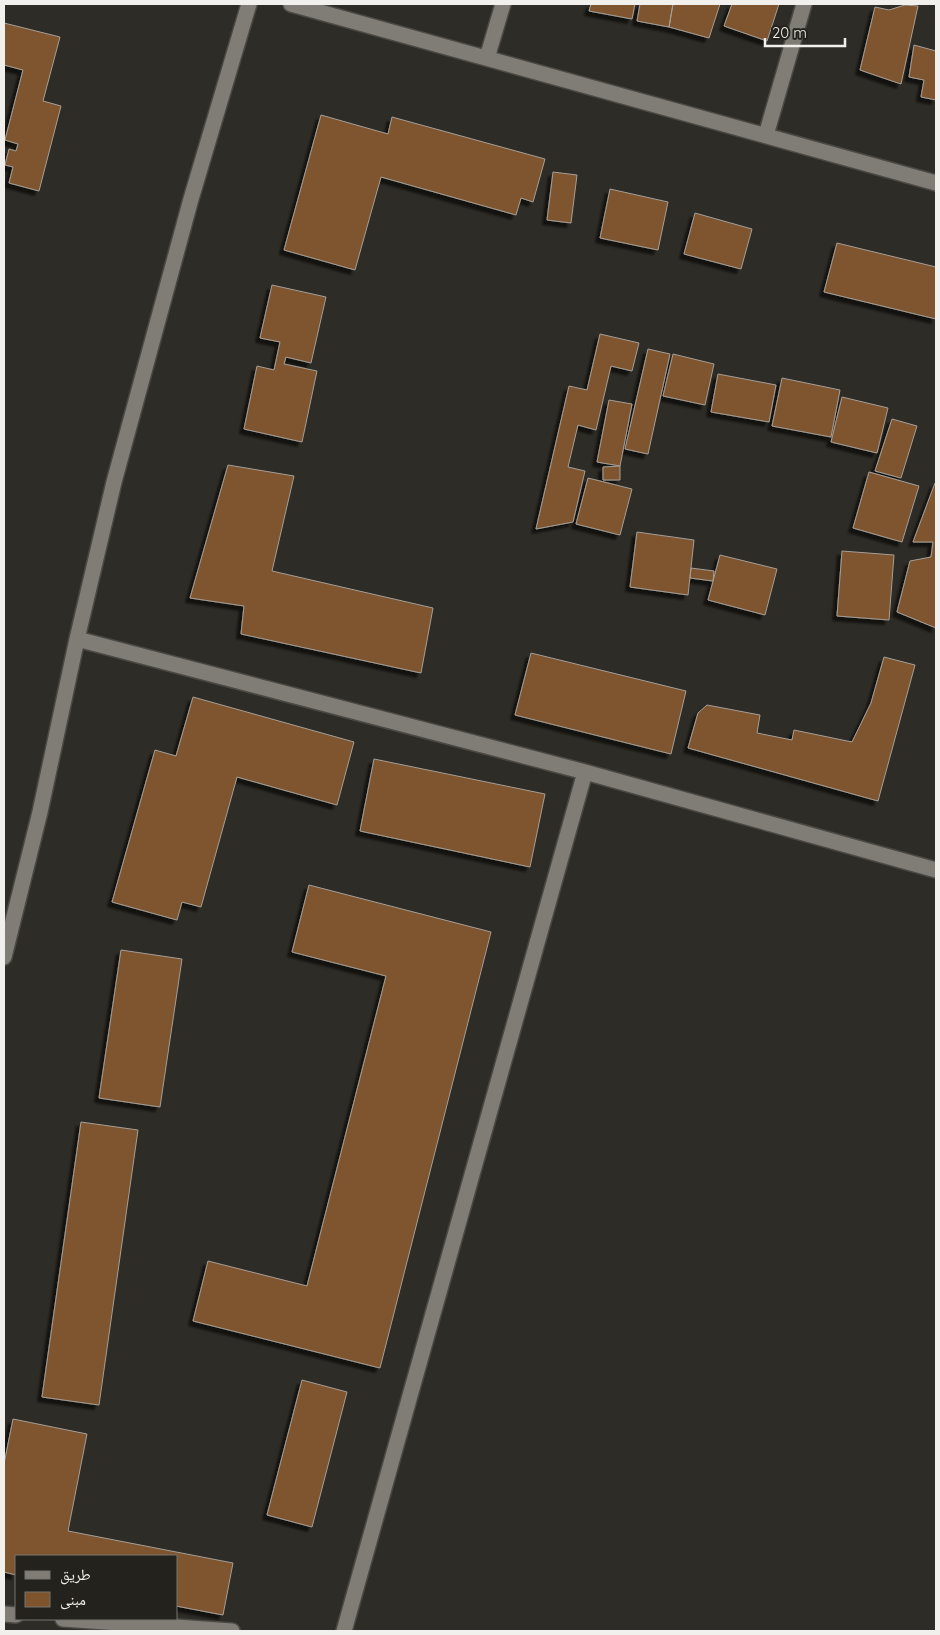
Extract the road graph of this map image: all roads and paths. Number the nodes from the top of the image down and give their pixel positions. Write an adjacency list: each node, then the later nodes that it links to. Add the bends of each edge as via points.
1 (249, 4): 8 (street, via 191,199 114,482)
2 (291, 4): 5 (street)
3 (503, 4): 5 (street)
4 (804, 4): 6 (street)
5 (487, 58): 6 (street)
6 (766, 135): 7 (street)
7 (936, 182)
8 (77, 639): 9 (street); 11 (street, via 40,812)
9 (586, 772): 10 (street); 14 (street)
10 (936, 870)
11 (4, 957)
12 (77, 1620): 13 (street)
13 (232, 1631)
14 (344, 1631)

